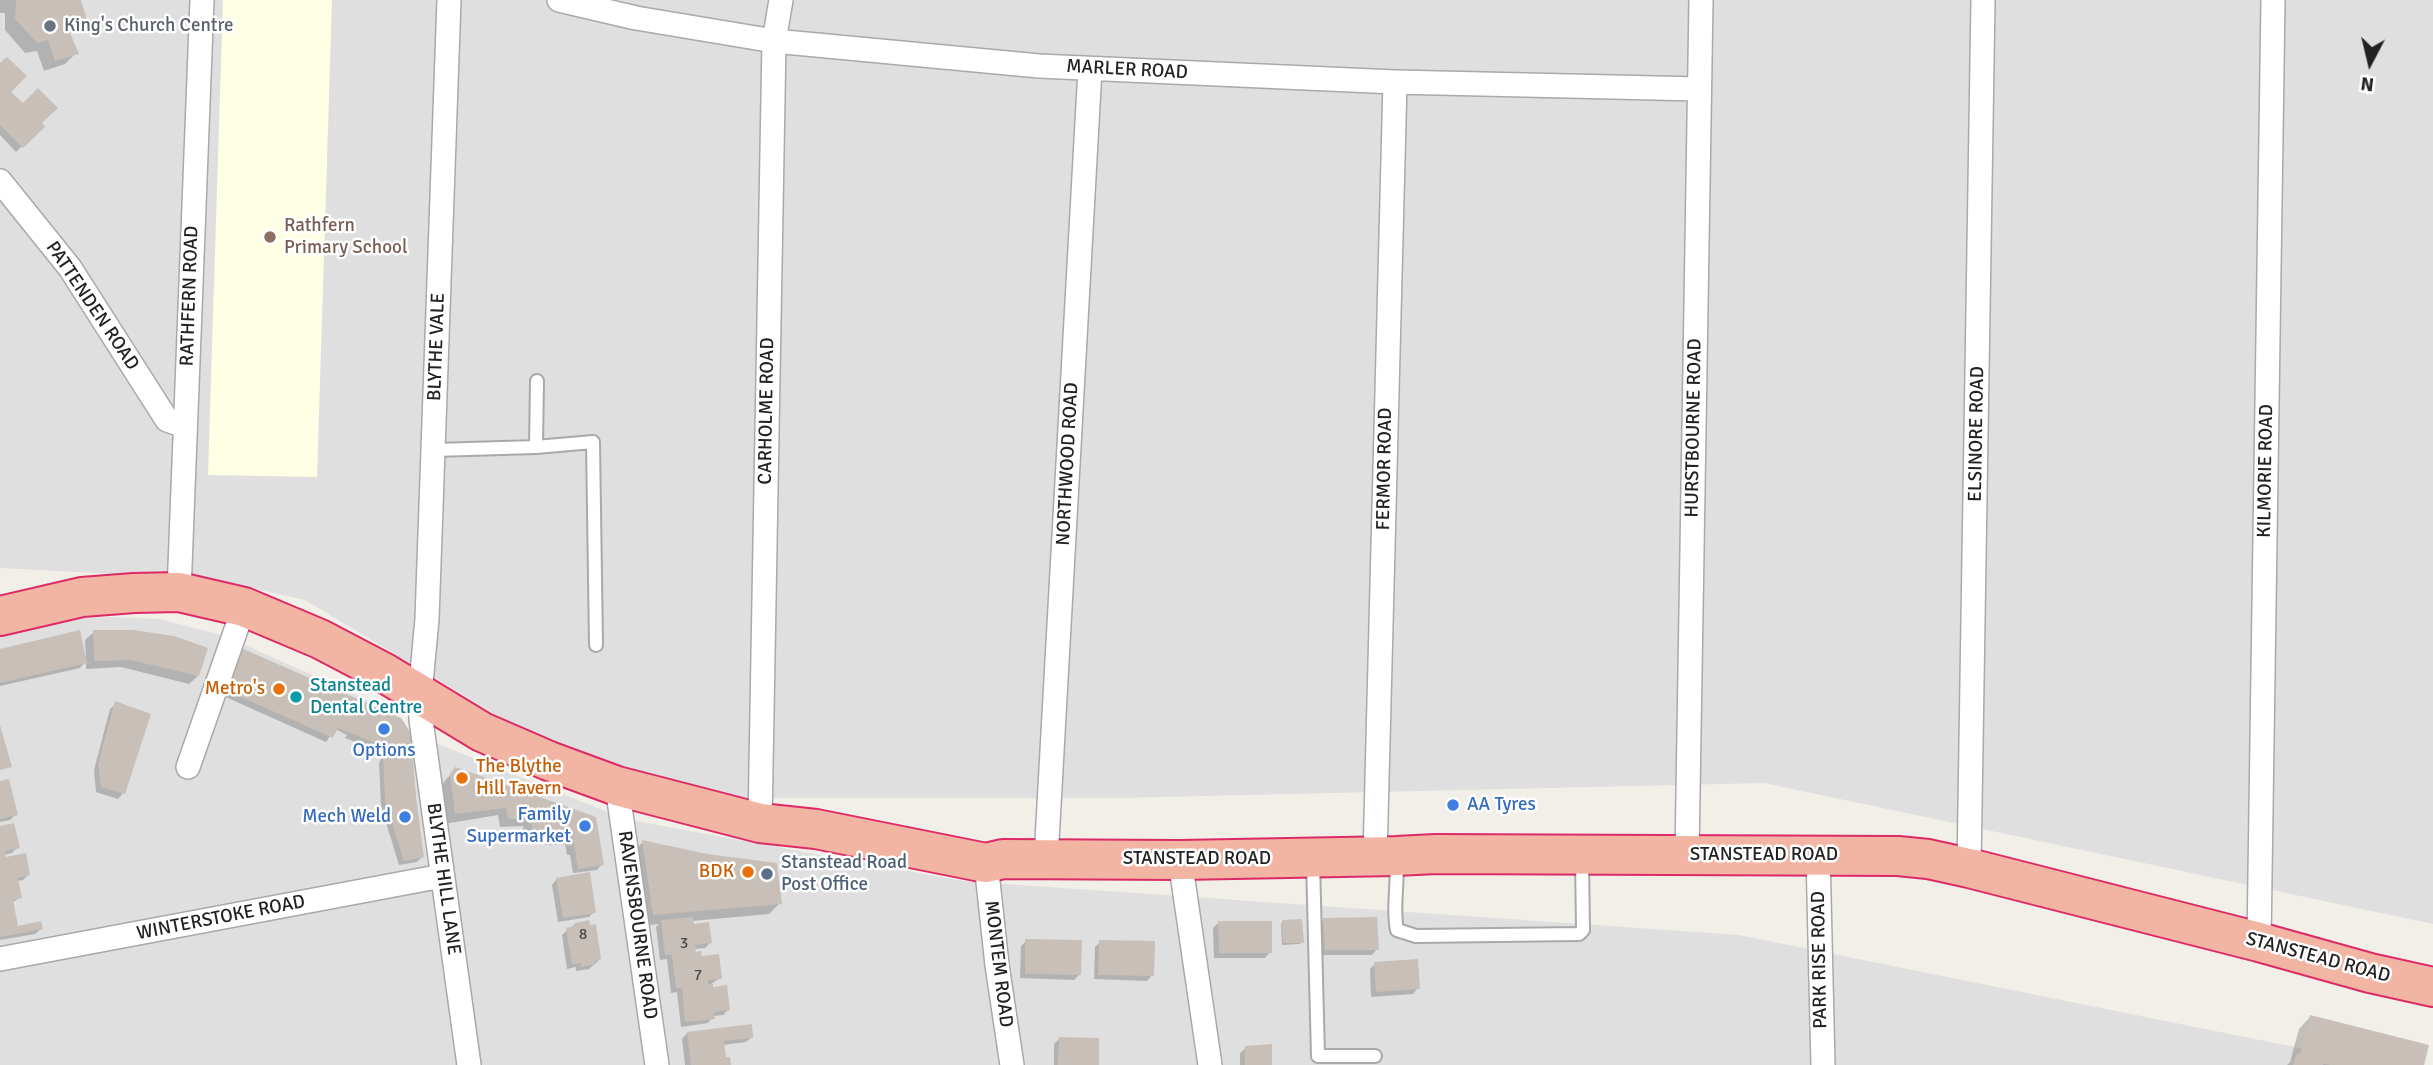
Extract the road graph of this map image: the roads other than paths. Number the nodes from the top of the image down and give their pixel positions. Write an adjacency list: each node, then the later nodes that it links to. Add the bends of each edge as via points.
1 (202, 0): 14 (street, RATHFERN ROAD)
2 (449, 0): 16 (street, BLYTHE VALE)
3 (559, 0): 8 (street, MARLER ROAD)
4 (781, 0): 8 (street, CARHOLME ROAD)
5 (1701, 0): 11 (street, HURSTBOURNE ROAD)
6 (1983, 0): 33 (street, ELSINORE ROAD)
7 (2273, 0): 35 (street, KILMORIE ROAD)
8 (774, 41): 9 (street, MARLER ROAD); 24 (street, CARHOLME ROAD)
9 (1090, 69): 10 (street, MARLER ROAD); 30 (street, NORTHWOOD ROAD)
10 (1395, 82): 11 (street, MARLER ROAD); 28 (street, FERMOR ROAD)
11 (1699, 89): 27 (street, HURSTBOURNE ROAD)
12 (0, 181): 14 (street, PATTENDEN ROAD, via 70,268 167,420)
13 (537, 381): 15 (lane)
14 (185, 426): 17 (street, RATHFERN ROAD)
15 (536, 447): 16 (lane); 20 (lane, via 593,442)
16 (434, 450): 21 (street, BLYTHE VALE)
17 (178, 592): 18 (highway, STANSTEAD ROAD); 19 (highway, STANSTEAD ROAD, via 82,597)
18 (244, 607): 21 (highway, STANSTEAD ROAD, via 320,639); 22 (street)
19 (0, 616)
20 (596, 645)
21 (420, 694): 23 (highway, STANSTEAD ROAD, via 482,732); 34 (street, BLYTHE HILL LANE)
22 (188, 767)
23 (617, 786): 24 (highway, STANSTEAD ROAD); 40 (street, RAVENSBOURNE ROAD)
24 (760, 823): 32 (highway, STANSTEAD ROAD, via 816,829)
25 (1818, 854): 27 (highway, STANSTEAD ROAD); 33 (highway, STANSTEAD ROAD, via 1898,856); 43 (street, PARK RISE ROAD)
26 (1582, 855): 27 (highway, STANSTEAD ROAD); 28 (highway, STANSTEAD ROAD); 28 (lane, via 1583,930 1560,935 1416,936 1397,930 1398,876)
27 (1688, 855)
28 (1386, 857): 29 (highway, STANSTEAD ROAD)
29 (1313, 858): 31 (highway, STANSTEAD ROAD); 38 (lane, via 1318,1056)
30 (1046, 859): 31 (highway, STANSTEAD ROAD); 32 (highway, STANSTEAD ROAD)
31 (1180, 860): 42 (street)
32 (986, 863): 41 (street, MONTEM ROAD)
33 (1969, 868): 35 (highway, STANSTEAD ROAD)
34 (442, 876): 36 (street, WINTERSTOKE ROAD); 39 (street, BLYTHE HILL LANE)
35 (2259, 942): 37 (highway, STANSTEAD ROAD)
36 (0, 959)
37 (2433, 987)
38 (1375, 1056)
39 (469, 1065)
40 (657, 1065)
41 (1012, 1065)
42 (1210, 1065)
43 (1823, 1065)

